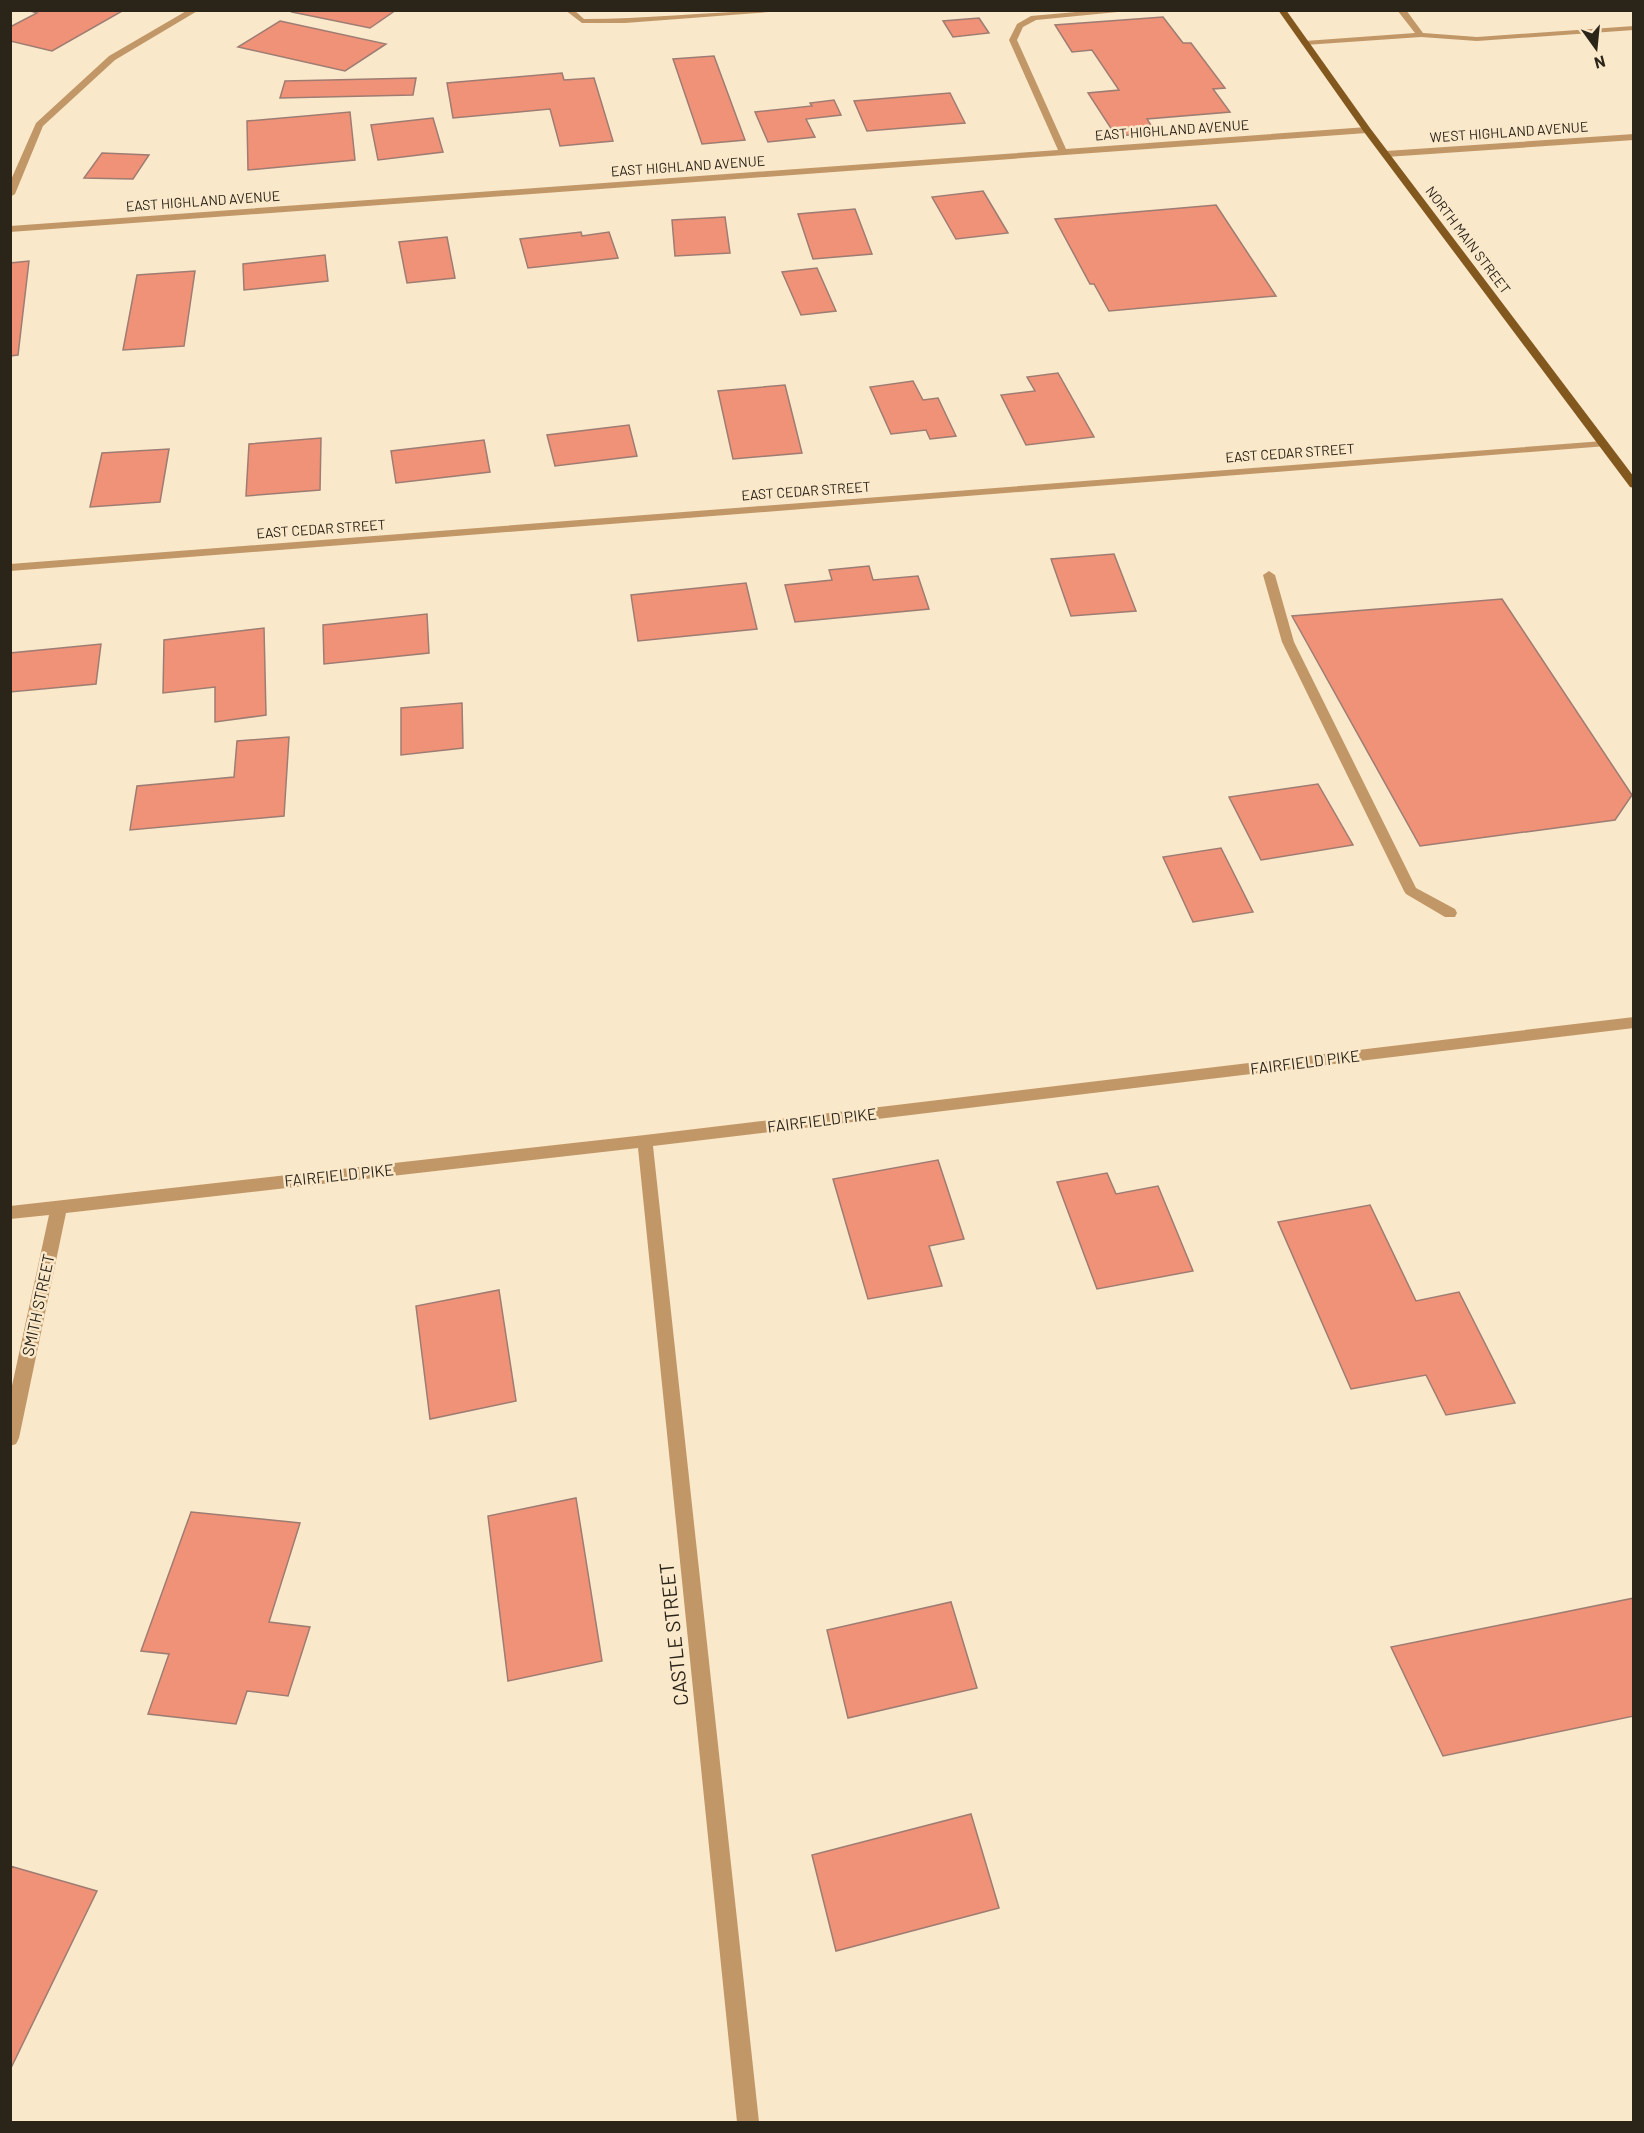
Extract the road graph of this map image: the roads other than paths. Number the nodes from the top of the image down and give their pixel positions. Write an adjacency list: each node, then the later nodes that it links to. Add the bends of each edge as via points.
1 (195, 10): 14 (street, via 112,58 39,126)
2 (569, 10): 3 (street, via 582,21)
3 (792, 10)
4 (1134, 10): 12 (street, via 1034,18 1020,26 1013,40)
5 (1282, 10): 9 (main road, NORTH MAIN STREET)
6 (1401, 10): 8 (street)
7 (1634, 28): 8 (street, via 1477,39)
8 (1421, 34): 9 (street)
9 (1305, 43): 10 (main road, NORTH MAIN STREET)
10 (1367, 130): 12 (street, EAST HIGHLAND AVENUE); 13 (main road, NORTH MAIN STREET)
11 (1634, 137): 13 (street, WEST HIGHLAND AVENUE)
12 (1063, 152): 15 (street, EAST HIGHLAND AVENUE)
13 (1386, 154): 16 (main road, NORTH MAIN STREET)
14 (10, 194)
15 (10, 229)
16 (1603, 444): 17 (main road, NORTH MAIN STREET); 18 (street, EAST CEDAR STREET)
17 (1634, 485)
18 (10, 568)
19 (1269, 575): 20 (street, via 1288,642 1411,891)
20 (1450, 913)
21 (1634, 1022): 22 (street, FAIRFIELD PIKE)
22 (645, 1141): 23 (street, FAIRFIELD PIKE); 26 (street, CASTLE STREET)
23 (59, 1207): 24 (street, FAIRFIELD PIKE); 25 (street, SMITH STREET)
24 (10, 1213)
25 (10, 1438)
26 (748, 2122)

